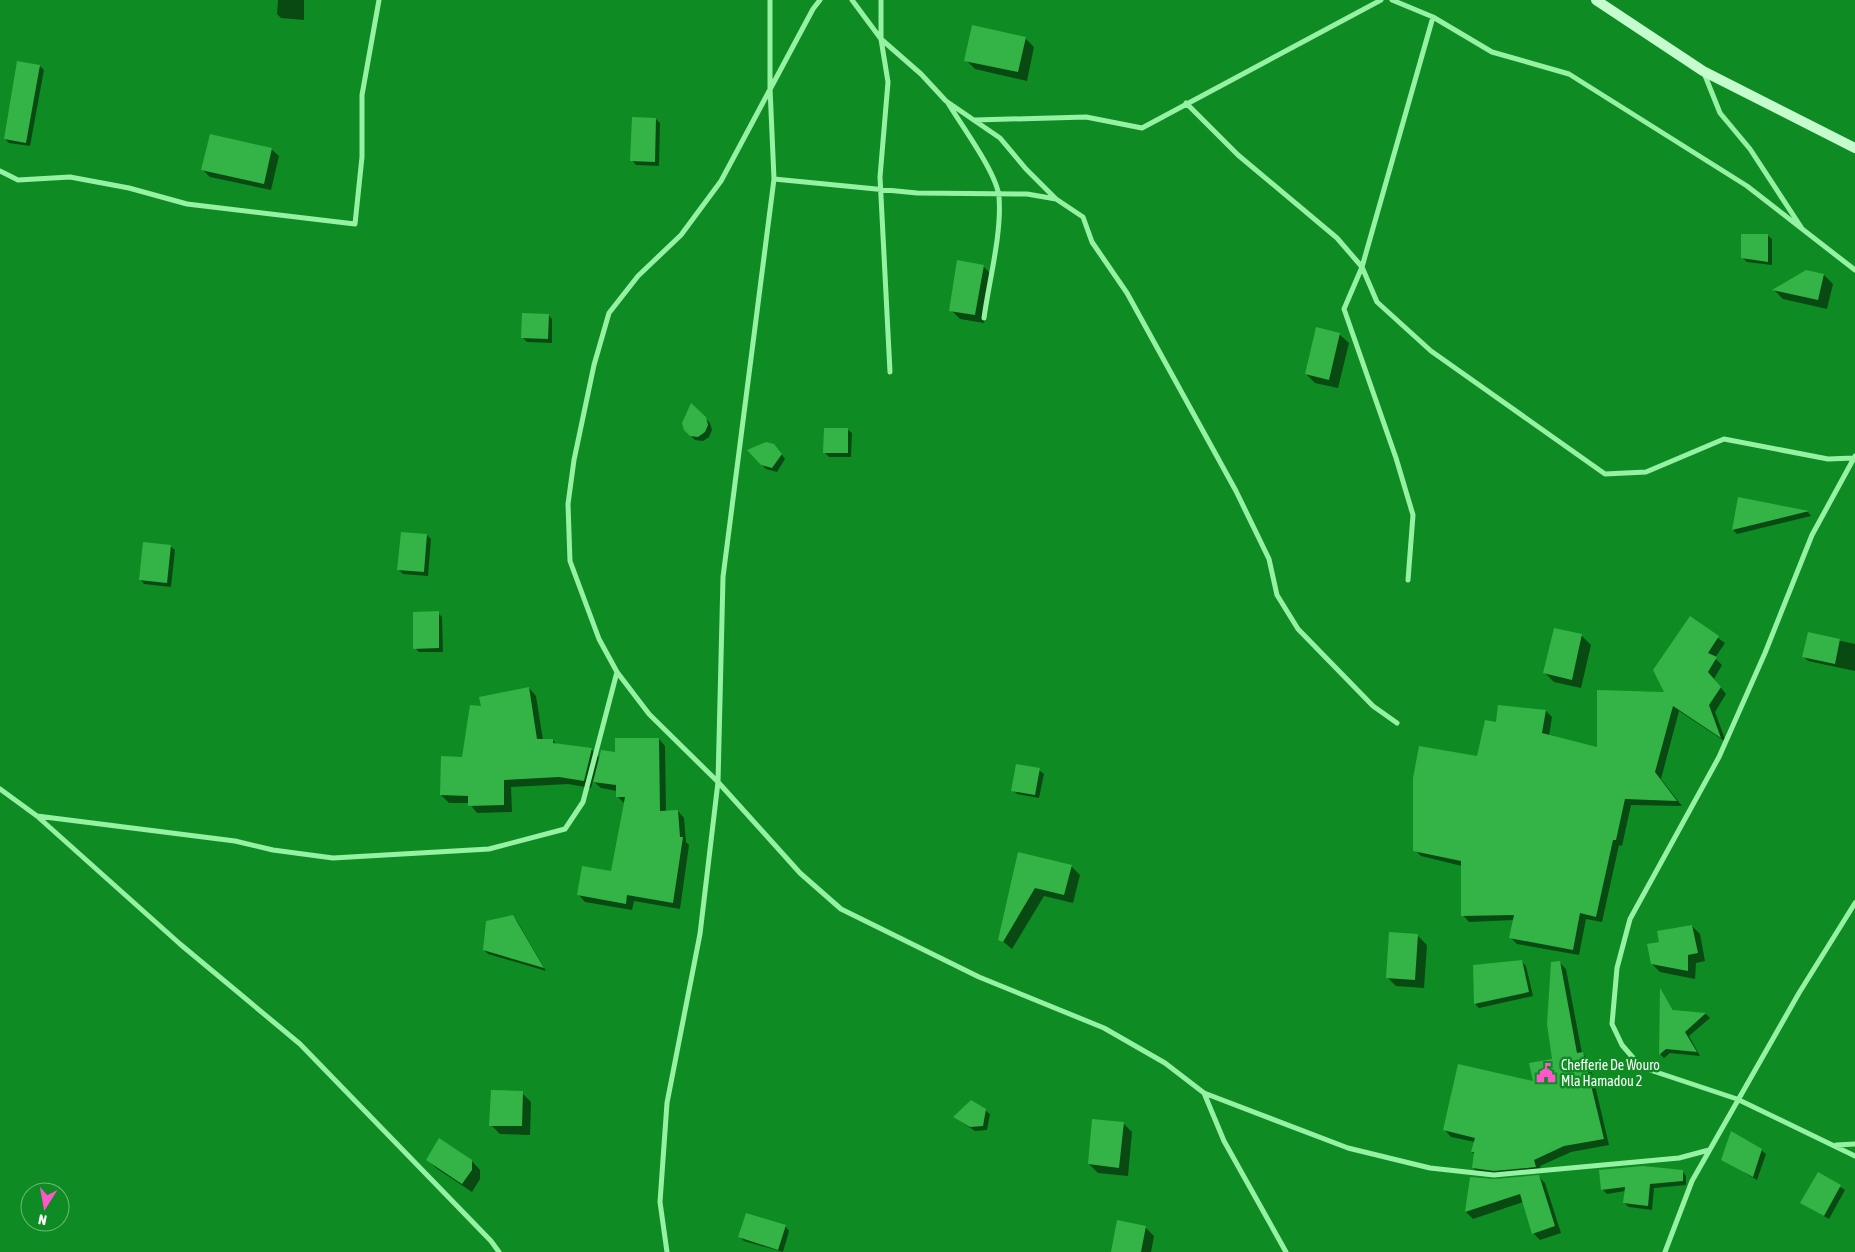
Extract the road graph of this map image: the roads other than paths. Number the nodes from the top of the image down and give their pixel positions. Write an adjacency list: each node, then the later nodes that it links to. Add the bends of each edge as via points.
1 (379, 0): 17 (street, via 362,95 362,158 355,224 187,204 129,188 70,177 18,180)
2 (770, 0): 12 (street)
3 (820, 0): 12 (street)
4 (852, 0): 10 (street)
5 (880, 0): 10 (street)
6 (1380, 0): 14 (street)
7 (1392, 0): 9 (street)
8 (1596, 0): 11 (main road)
9 (1433, 17): 22 (street, via 1492,52 1569,74 1747,186); 23 (street)
10 (881, 39): 13 (street); 19 (street, via 888,82)
11 (1703, 71): 16 (main road); 22 (street, via 1720,113 1750,150)
12 (770, 88): 18 (street); 29 (street, via 721,181 681,235 638,276 609,313 594,365 568,504 570,561 599,639)
13 (946, 101): 15 (street); 20 (street, via 990,171)
14 (1186, 103): 15 (street, via 1142,128 1086,117); 23 (street, via 1238,155 1337,238)
15 (975, 120): 21 (street, via 1000,138)
16 (1855, 148)
17 (0, 171)
18 (774, 179): 19 (street); 31 (street, via 723,577)
19 (881, 190): 20 (street); 26 (street)
20 (999, 195): 21 (street, via 1027,194); 25 (street)
21 (1056, 199): 30 (street, via 1083,217 1092,242 1127,293 1167,370 1177,380 1269,559 1277,595 1298,630 1373,706)
22 (1804, 232): 24 (street)
23 (1362, 267): 27 (street, via 1377,302 1430,351 1604,474 1646,472 1724,439 1828,460); 28 (street, via 1344,309 1414,515)
24 (1855, 270)
25 (984, 318)
26 (890, 372)
27 (1854, 456): 36 (street, via 1812,535 1719,757 1630,919 1617,968 1612,1024 1622,1045 1641,1067)
28 (1408, 580)
29 (617, 672): 31 (street, via 649,714); 33 (street, via 583,802 565,829 488,849 333,858 235,841)
30 (1397, 723)
31 (718, 782): 35 (street, via 800,873 841,909 979,977 1104,1028 1165,1063); 42 (street, via 700,934 667,1103 660,1202)
32 (0, 789): 33 (street)
33 (36, 816): 41 (street, via 180,944 300,1044 491,1241)
34 (1855, 903): 36 (street)
35 (1204, 1093): 39 (street, via 1348,1148 1430,1168 1494,1175 1680,1158); 43 (street, via 1224,1141)
36 (1737, 1099): 38 (street); 39 (street)
37 (1855, 1144): 38 (street)
38 (1834, 1145): 40 (street)
39 (1709, 1150): 44 (street, via 1692,1181)
40 (1855, 1156)
41 (498, 1252)
42 (667, 1252)
43 (1286, 1252)
44 (1665, 1252)

